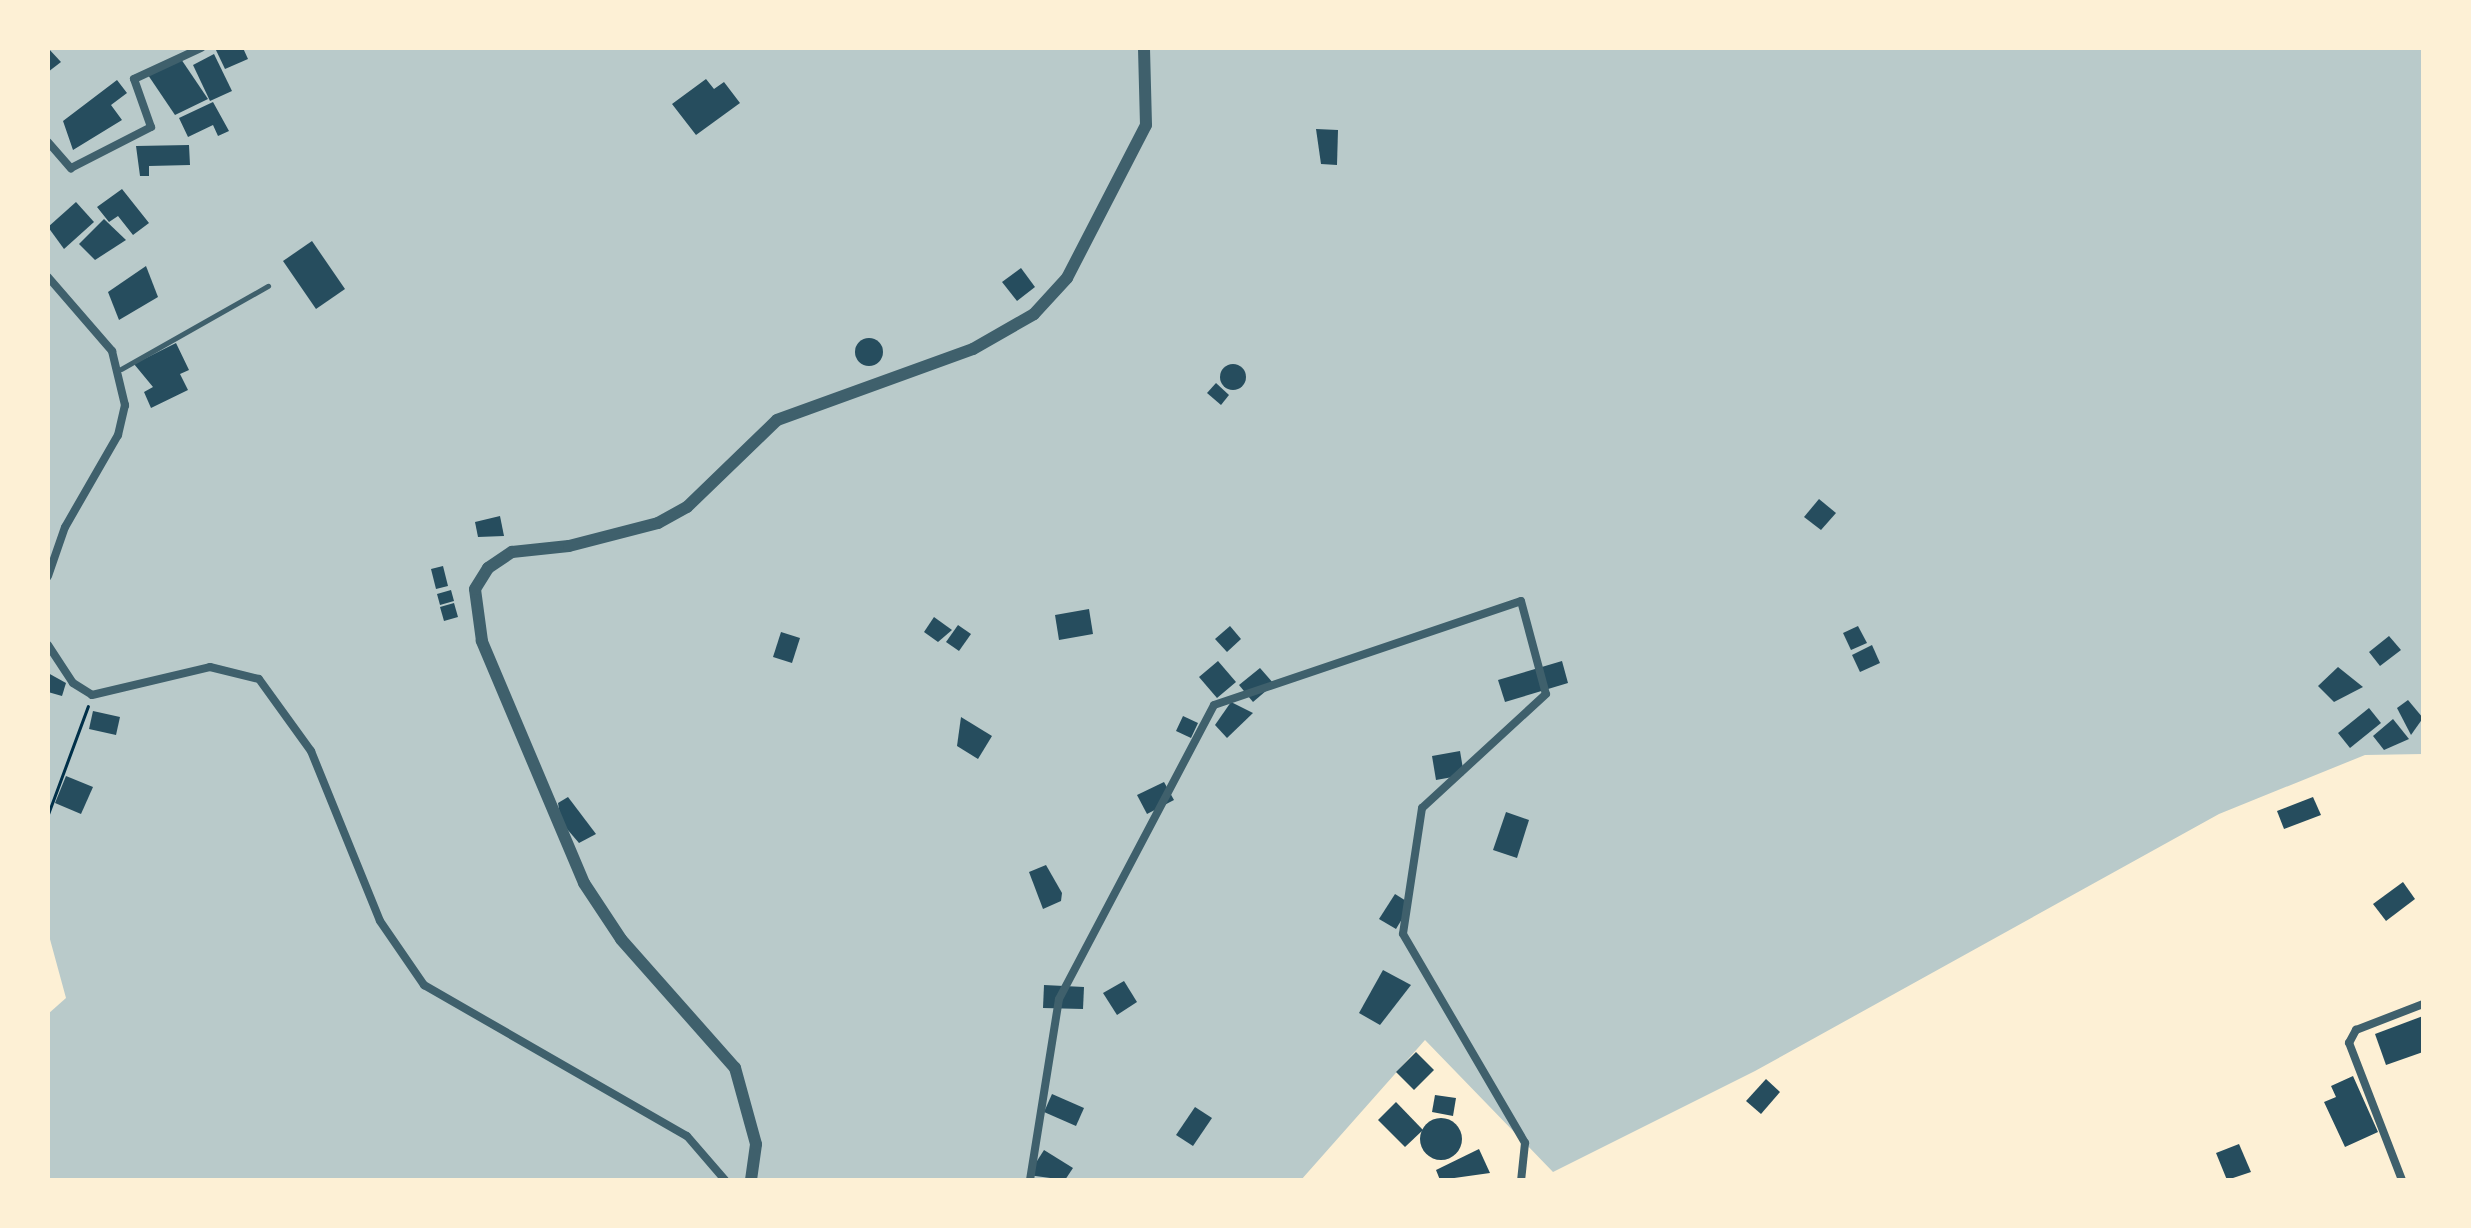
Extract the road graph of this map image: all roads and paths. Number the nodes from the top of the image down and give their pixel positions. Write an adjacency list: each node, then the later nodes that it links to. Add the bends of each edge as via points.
1 (201, 48): 3 (street, via 134,79 151,127 71,168)
2 (1144, 48): 13 (street, via 1146,125 1067,278 1034,314 973,349 777,420 687,507 658,523 569,546 512,552 488,568 475,589 482,641 584,883 621,939 735,1068 756,1144)
3 (48, 142)
4 (48, 277): 6 (street)
5 (268, 286): 6 (lane)
6 (121, 369): 7 (street, via 118,435 65,527)
7 (48, 576)
8 (48, 645): 9 (street, via 73,683)
9 (92, 695): 10 (path); 12 (street, via 210,667 259,679 311,751 380,921 424,985 687,1136)
10 (48, 814)
11 (2423, 1004): 16 (street, via 2356,1030 2349,1043)
12 (725, 1180)
13 (751, 1180)
14 (1030, 1180): 15 (street, via 1059,999 1214,705 1521,601 1546,694 1422,808 1403,934 1525,1143)
15 (1521, 1180)
16 (2402, 1180)

